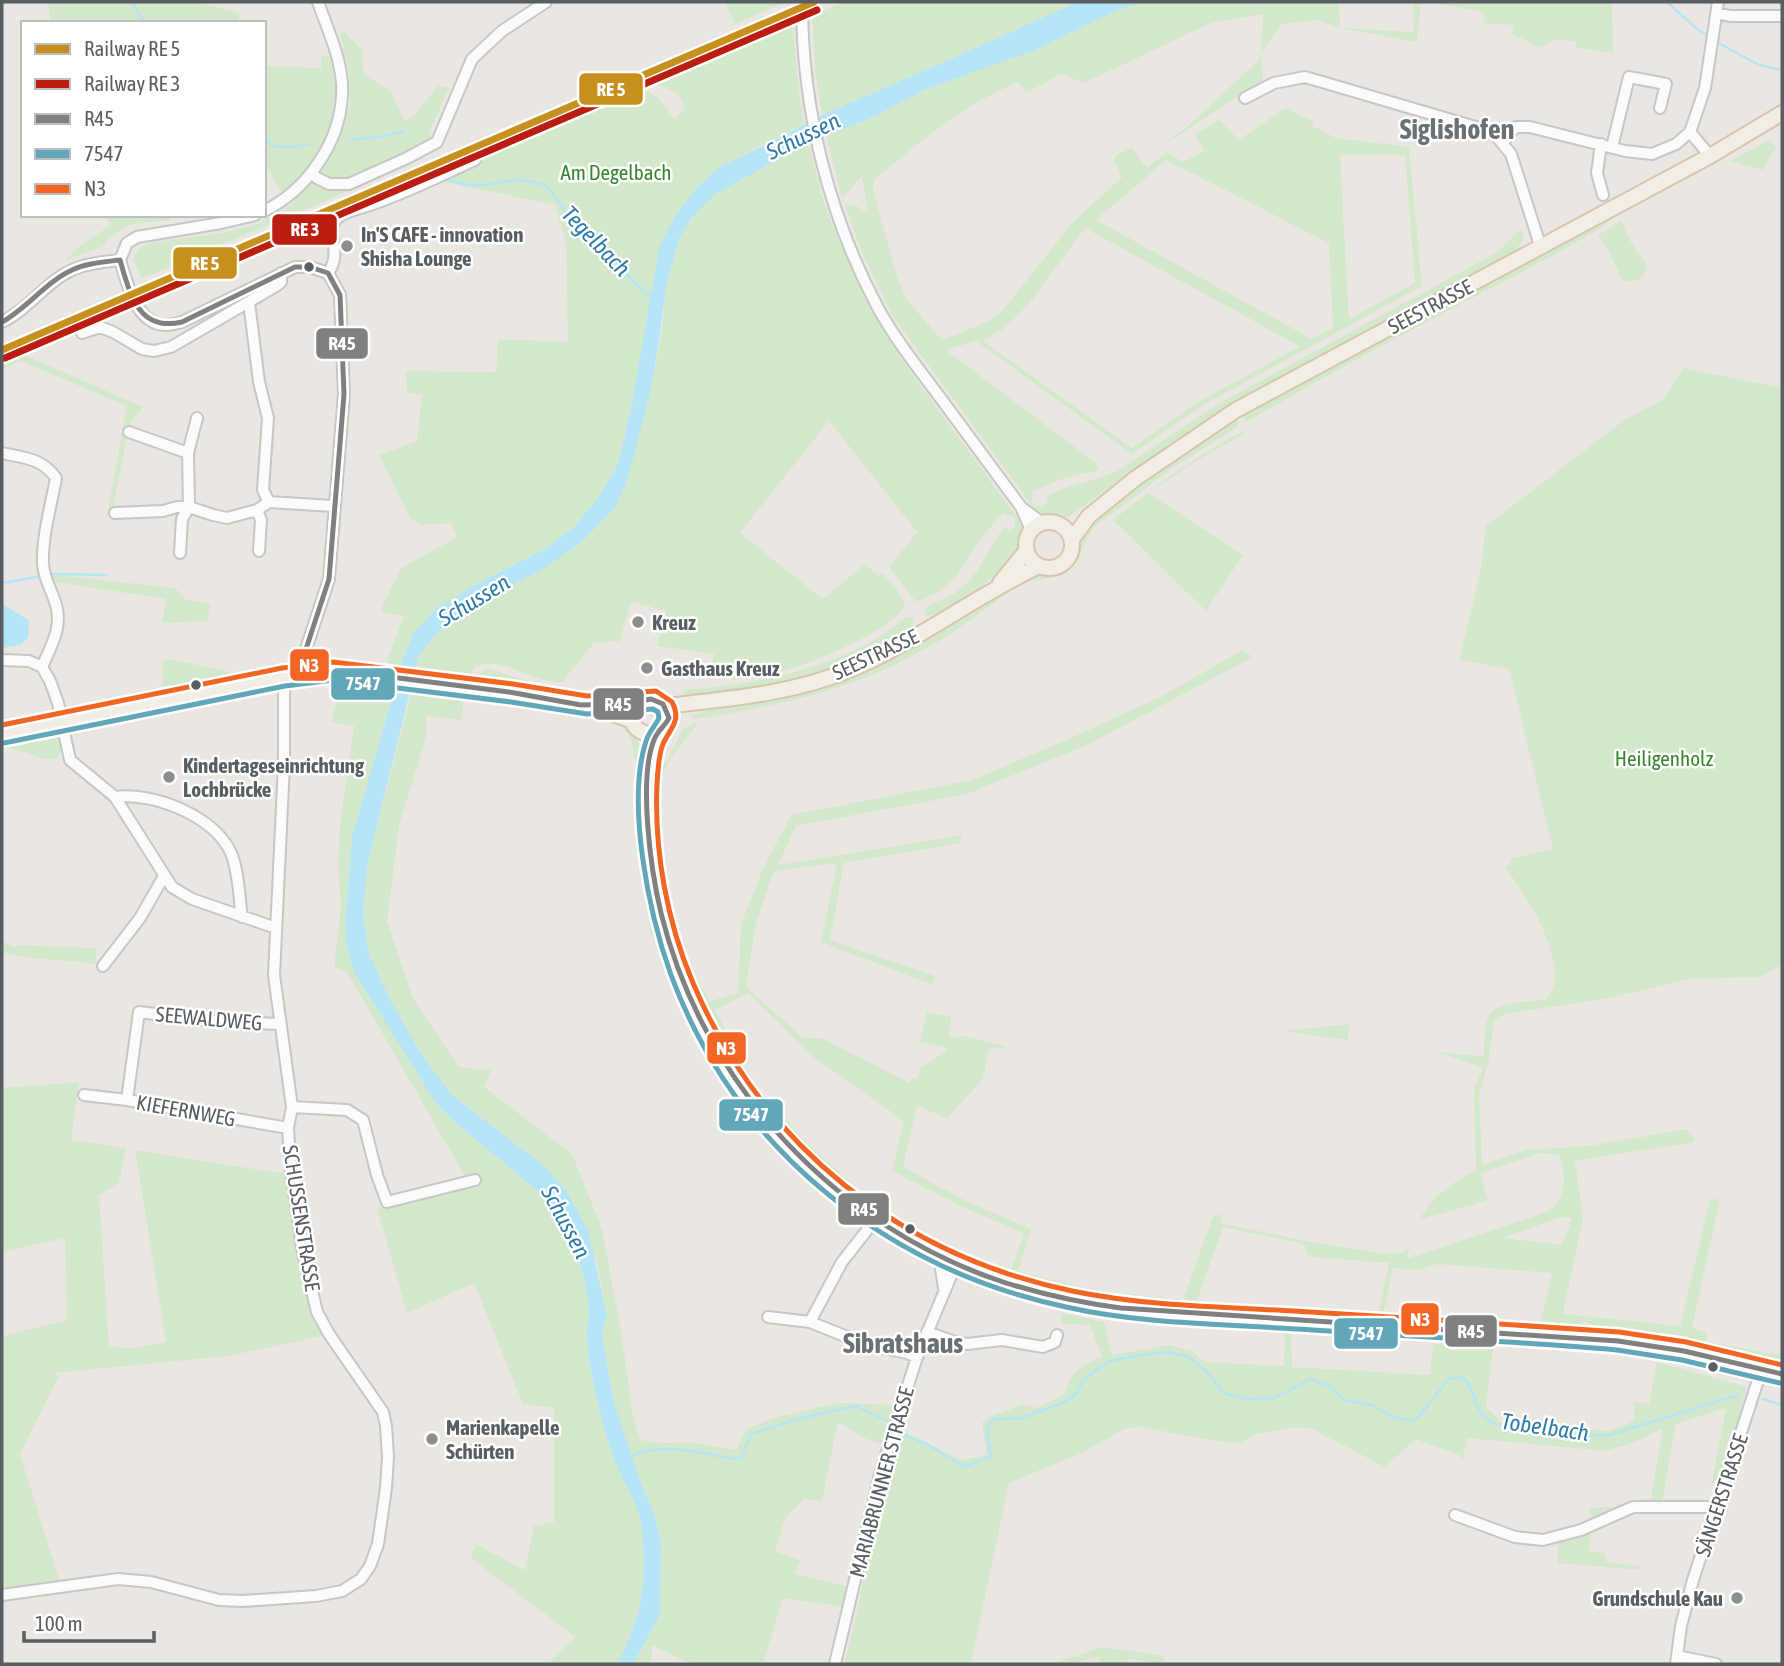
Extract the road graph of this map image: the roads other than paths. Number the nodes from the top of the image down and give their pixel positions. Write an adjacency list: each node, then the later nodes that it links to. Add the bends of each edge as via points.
1 (318, 2): 14 (street, via 338,58 342,94 335,128)
2 (546, 2): 14 (street, via 502,31 472,59 438,142 349,184 329,184)
3 (802, 2): 36 (street, via 805,74 819,153 840,222 879,310)
4 (1718, 7): 5 (street, via 1730,16); 9 (street, via 1705,88)
5 (1782, 16)
6 (1245, 98): 10 (street, via 1274,83 1305,77 1486,130)
7 (1660, 108): 11 (street, via 1665,84 1629,77)
8 (1782, 113): 12 (main road, SEESTRASSE)
9 (1690, 132): 11 (street, via 1652,154); 12 (street)
10 (1503, 144): 11 (street, via 1516,127 1530,127); 18 (street, via 1511,153)
11 (1606, 146): 15 (street, via 1597,173)
12 (1710, 156): 18 (main road, SEESTRASSE)
13 (475, 160): 21 (street, via 335,220 335,263)
14 (312, 173): 16 (street, via 281,203)
15 (1603, 195)
16 (266, 210)
17 (246, 217): 19 (street, via 137,237 127,243)
18 (1541, 248): 34 (main road, SEESTRASSE, via 1237,410 1146,470)
19 (120, 260): 20 (street, via 143,316 165,325 182,322); 23 (street, via 70,271)
20 (281, 273): 21 (street, via 310,267); 22 (street, via 281,282)
21 (328, 273): 30 (street, via 340,295 343,379)
22 (249, 302): 24 (street, via 171,347 155,351 100,327); 29 (street, via 268,418 263,490)
23 (2, 322)
24 (82, 333)
25 (197, 418): 28 (street)
26 (129, 432): 28 (street)
27 (2, 453): 44 (street, via 37,460 55,478 44,569 57,606 57,624)
28 (188, 453): 31 (street)
29 (269, 502): 30 (street); 32 (street)
30 (333, 506): 45 (street, via 329,579 306,649)
31 (188, 507): 32 (street, via 228,518); 33 (street); 40 (street, via 182,519)
32 (257, 510): 38 (street, via 261,520)
33 (115, 513)
34 (1089, 516): 35 (main road, SEESTRASSE); 37 (main road, SEESTRASSE)
35 (1060, 525): 36 (main road, SEESTRASSE); 37 (main road)
36 (1036, 527): 39 (main road, SEESTRASSE)
37 (1072, 539): 41 (main road, SEESTRASSE, via 1071,552 1063,563 1052,568)
38 (259, 551)
39 (1026, 551): 41 (main road); 42 (main road, SEESTRASSE)
40 (180, 553)
41 (1039, 566): 42 (main road, SEESTRASSE)
42 (997, 587): 48 (main road, SEESTRASSE, via 852,669 798,686)
43 (2, 660): 44 (street)
44 (42, 667): 51 (street)
45 (306, 673): 46 (main road); 49 (main road, via 385,676)
46 (284, 677): 51 (main road); 60 (street, SCHUSSENSTRASSE)
47 (639, 703): 49 (main road); 50 (main road, via 652,699); 53 (main road, via 633,712)
48 (703, 704): 50 (main road, SEESTRASSE); 52 (main road, SEESTRASSE)
49 (587, 705): 53 (main road)
50 (664, 706): 52 (main road)
51 (61, 722): 54 (main road); 57 (street, via 70,760)
52 (668, 722): 55 (main road)
53 (637, 726): 55 (main road, via 646,734); 56 (main road)
54 (2, 734)
55 (657, 734): 56 (main road)
56 (649, 766): 68 (main road, via 649,822 664,928 704,1027 728,1069 784,1143 818,1177)
57 (116, 797): 58 (street); 59 (street, via 130,795 174,806 219,835 232,856)
58 (164, 876): 59 (street, via 192,899); 61 (street, via 140,918)
59 (242, 917): 60 (street)
60 (276, 929): 62 (street, SCHUSSENSTRASSE)
61 (103, 966)
62 (279, 1024): 64 (street, SEEWALDWEG, via 139,1012); 65 (street, SCHUSSENSTRASSE)
63 (84, 1095): 64 (street, KIEFERNWEG)
64 (127, 1100): 66 (street, KIEFERNWEG)
65 (292, 1107): 66 (street, SCHUSSENSTRASSE); 67 (street, via 347,1110 363,1120 387,1202)
66 (288, 1128): 81 (street, SCHUSSENSTRASSE, via 303,1253 317,1312 383,1412 386,1426 386,1488 370,1566 361,1579 342,1591 316,1596 219,1600 151,1582 118,1579)
67 (475, 1180)
68 (875, 1220): 69 (main road); 73 (street, via 842,1262)
69 (939, 1256): 70 (main road); 71 (street)
70 (956, 1264): 71 (street, MARIABRUNNER STRASSE); 77 (main road, via 1065,1299 1130,1309 1618,1341)
71 (944, 1291): 74 (street, MARIABRUNNER STRASSE)
72 (768, 1317): 73 (street)
73 (810, 1322): 76 (street, via 865,1344)
74 (927, 1332): 75 (street, via 967,1344 1002,1340 1043,1347 1055,1342); 76 (street, MARIABRUNNER STRASSE)
75 (1057, 1335)
76 (917, 1357): 83 (street, MARIABRUNNER STRASSE, via 868,1518)
77 (1762, 1368): 78 (main road); 79 (street, SÄNGERSTRASSE)
78 (1782, 1374)
79 (1717, 1507): 80 (street, via 1633,1507 1581,1530 1543,1540 1515,1537); 82 (street, SÄNGERSTRASSE, via 1687,1604)
80 (1455, 1515)
81 (2, 1595)
82 (1676, 1660): 84 (street)
83 (835, 1664)
84 (1716, 1664)

